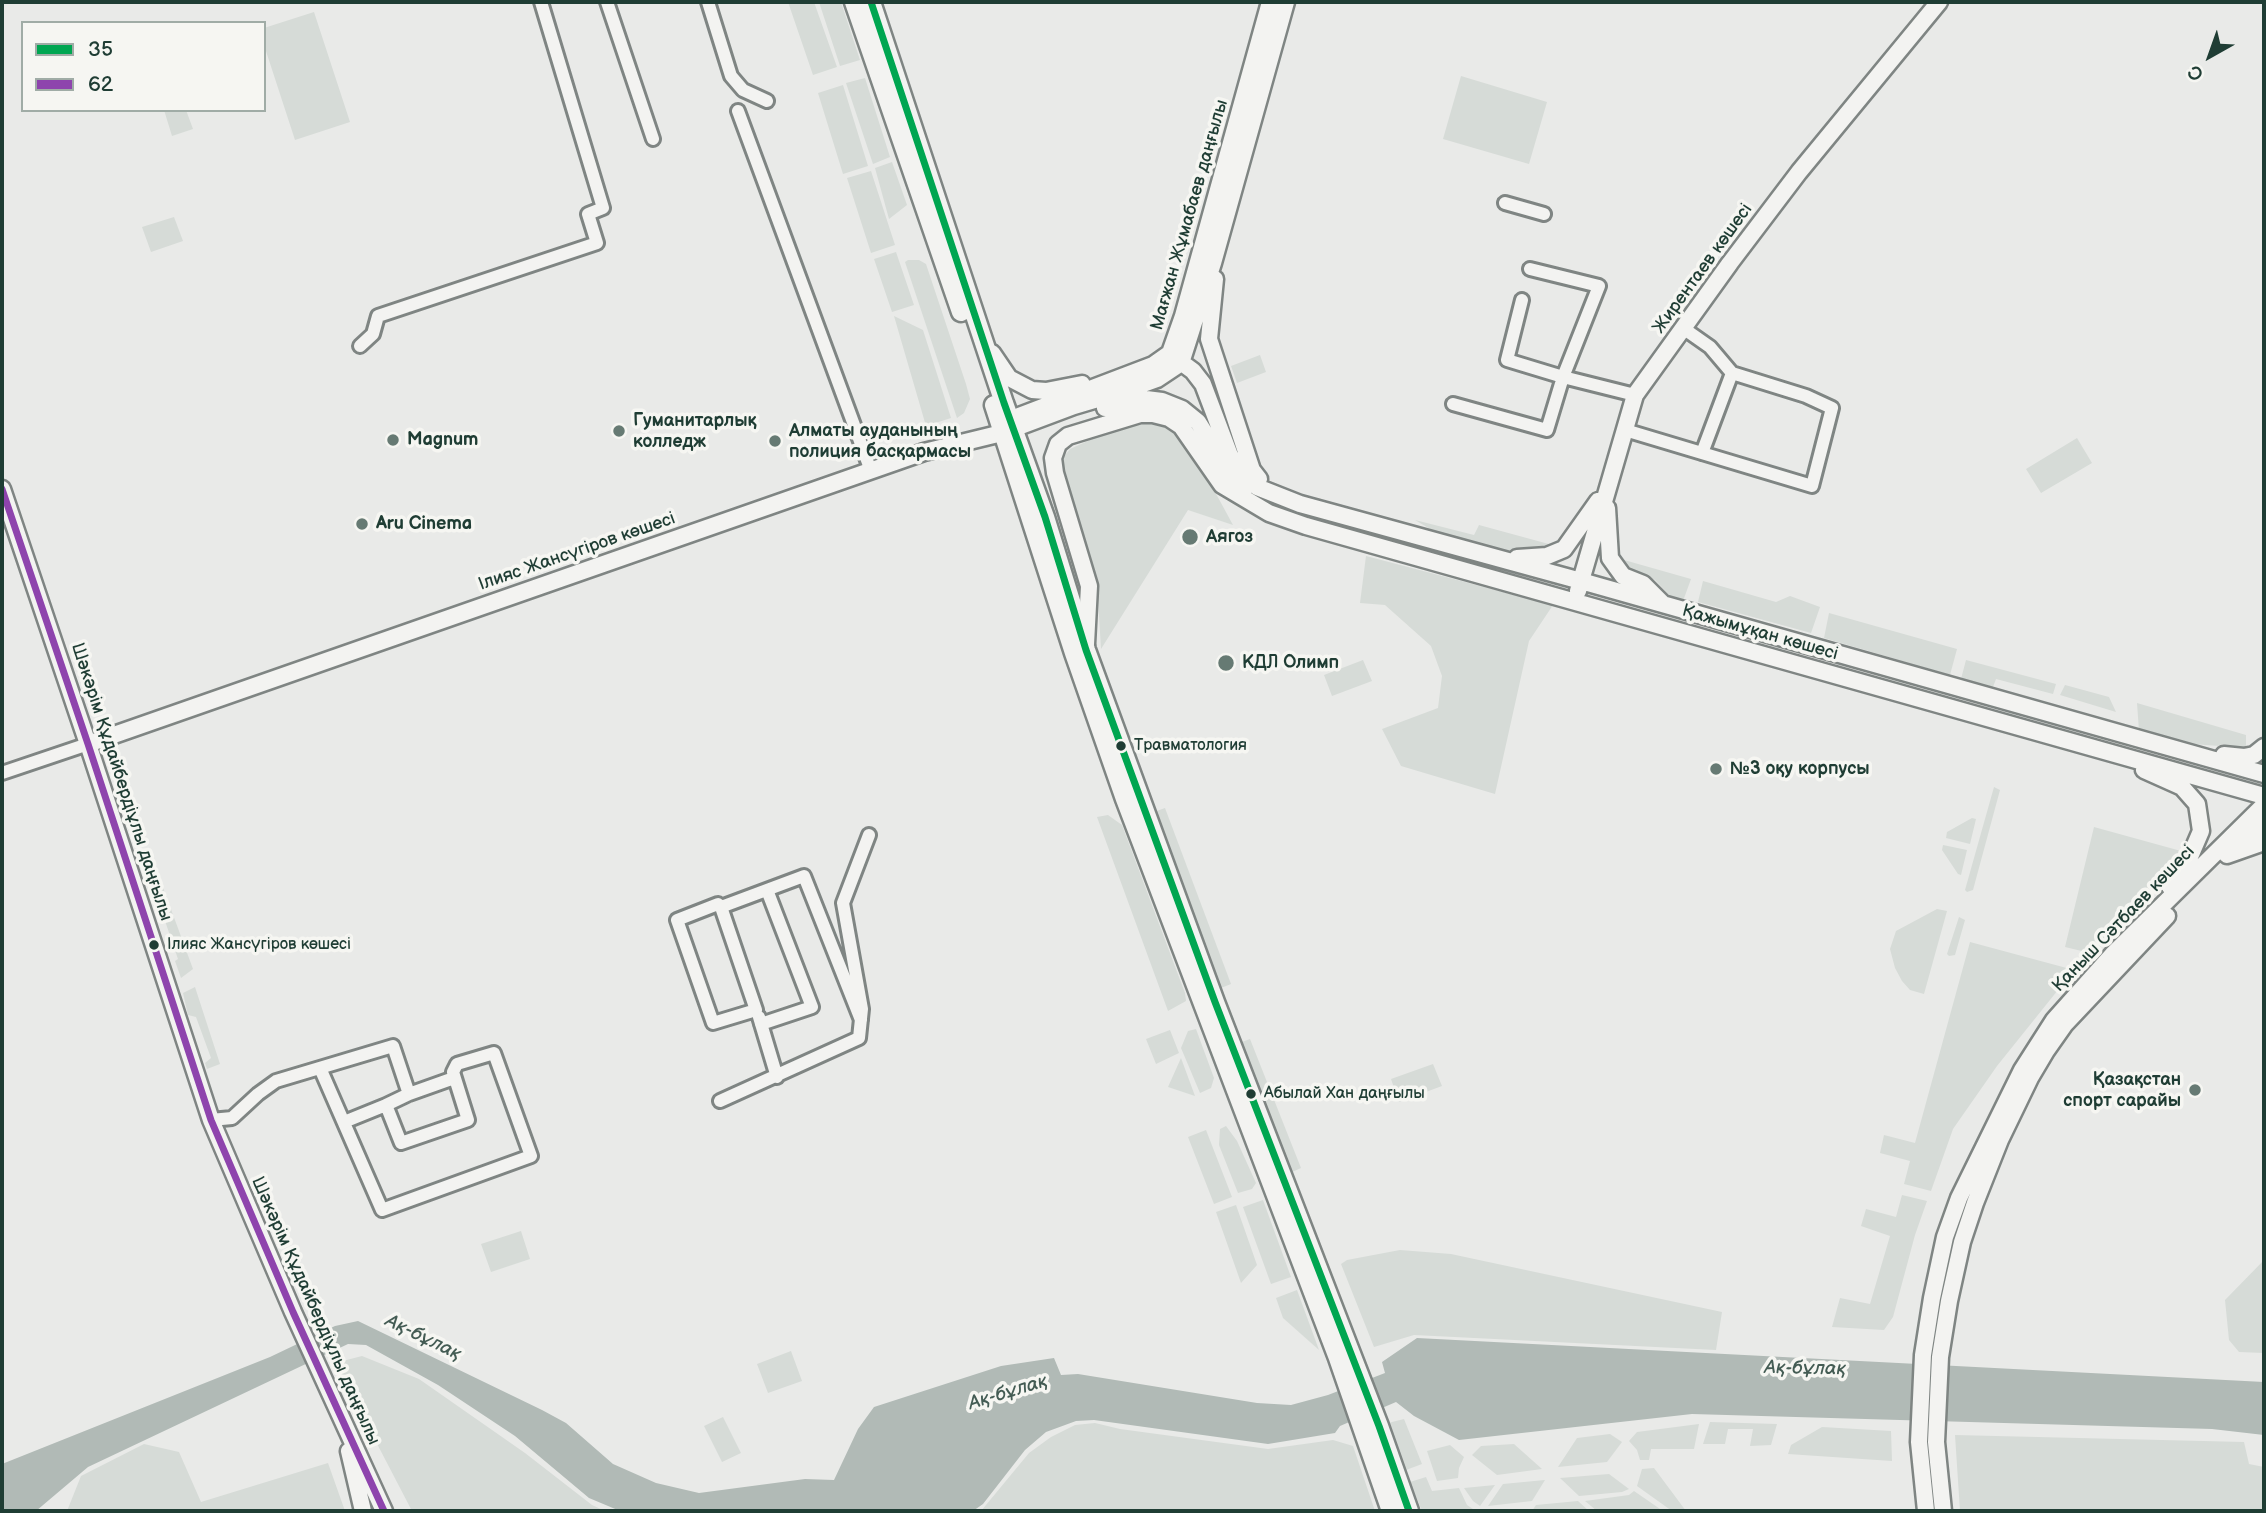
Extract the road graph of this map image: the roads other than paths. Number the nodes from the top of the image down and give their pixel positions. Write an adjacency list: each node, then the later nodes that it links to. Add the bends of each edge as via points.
1 (541, 2): 19 (street, via 603,208 588,214 597,243 378,316 373,334)
2 (607, 2): 11 (street)
3 (708, 2): 9 (street, via 731,76 743,90)
4 (854, 2): 27 (main road)
5 (871, 2): 17 (main road)
6 (1270, 2): 20 (main road, Мағжан Жұмабаев даңғылы, via 1183,316)
7 (1286, 2): 14 (main road, Мағжан Жұмабаев даңғылы)
8 (1939, 2): 18 (main road, Жирентаев көшесі, via 1799,172)
9 (766, 102)
10 (738, 111): 31 (street)
11 (653, 139)
12 (1505, 203): 13 (street)
13 (1544, 214)
14 (1213, 262): 20 (main road, Мағжан Жұмабаев даңғылы); 34 (main road, via 1209,339 1252,470)
15 (1530, 270): 22 (street, via 1599,286)
16 (1522, 300): 22 (street, via 1507,360)
17 (974, 314): 23 (main road, via 999,366 1019,384 1046,391); 27 (main road)
18 (1683, 328): 21 (street, via 1710,347); 24 (main road, Жирентаев көшесі)
19 (360, 346)
20 (1176, 358): 23 (main road, Мағжан Жұмабаев даңғылы); 26 (main road, via 1157,379); 30 (main road, via 1203,384)
21 (1732, 373): 29 (street); 29 (street, via 1832,408 1812,486)
22 (1563, 377): 24 (street); 25 (street, via 1547,429)
23 (1109, 381): 27 (main road, Мағжан Жұмабаев даңғылы)
24 (1635, 395): 28 (main road, Жирентаев көшесі)
25 (1453, 404)
26 (1056, 414): 27 (main road); 35 (main road, via 1073,416 1146,399 1172,404 1198,422)
27 (1007, 426): 31 (main road, Ілияс Жансүгіров көшесі); 40 (main road, via 1045,517); 67 (main road, via 1074,653 1125,799)
28 (1625, 430): 29 (street); 33 (main road, Жирентаев көшесі)
29 (1702, 453)
30 (1231, 457): 34 (main road, via 1257,487); 35 (main road)
31 (870, 471): 41 (main road, Ілияс Жансүгіров көшесі)
32 (2, 489): 41 (main road, Шәкәрім Құдайбердіұлы даңғылы)
33 (1607, 490): 36 (main road, via 1564,549 1547,556); 37 (main road, Жирентаев көшесі); 39 (main road, via 1610,558 1623,576 1643,584)
34 (1275, 495): 36 (main road, Қажымұқан көшесі)
35 (1247, 501): 38 (main road, Қажымұқан көшесі, via 1310,527); 40 (main road, Қажымұқан көшесі, via 1222,485 1189,435 1169,418 1140,414 1069,436 1058,444 1053,458 1055,473 1089,586)
36 (1503, 559): 37 (main road, Қажымұқан көшесі)
37 (1581, 581): 38 (main road, Жирентаев көшесі); 39 (main road, Қажымұқан көшесі)
38 (1574, 601): 42 (main road, Қажымұқан көшесі)
39 (1664, 604): 43 (main road, Қажымұқан көшесі)
40 (1086, 650): 67 (main road)
41 (88, 744): 45 (street, Ілияс Жансүгіров көшесі); 65 (main road, Шәкәрім Құдайбердіұлы даңғылы)
42 (2087, 745): 47 (main road, Қажымұқан көшесі); 55 (main road, via 2182,787 2197,804 2200,831 2186,866)
43 (2169, 747): 44 (main road, via 2244,757); 46 (main road, Қажымұқан көшесі)
44 (2264, 747)
45 (2, 773)
46 (2264, 774)
47 (2264, 796)
48 (2264, 806): 55 (main road, Қаныш Сәтбаев көшесі)
49 (2264, 821): 52 (main road, Қаныш Сәтбаев көшесі)
50 (869, 835): 57 (street, via 842,903 862,1009)
51 (2264, 842): 52 (main road)
52 (2227, 855): 79 (main road, Қаныш Сәтбаев көшесі, via 2059,1033 2030,1078 2000,1140 1962,1242 1940,1357 1936,1442)
53 (767, 890): 54 (street); 57 (street, via 804,876); 58 (street, via 811,1007)
54 (721, 907): 56 (street); 56 (street, via 718,904 677,920 713,1023)
55 (2142, 926): 78 (main road, Қаныш Сәтбаев көшесі, via 2054,1020 2022,1070 1959,1198 1945,1237 1923,1355 1919,1442)
56 (756, 1010): 58 (street)
57 (860, 1020): 60 (street, via 859,1038)
58 (761, 1024): 60 (street)
59 (320, 1068): 62 (street, via 393,1046); 65 (street, via 276,1081 232,1118); 66 (street)
60 (777, 1077): 63 (street)
61 (454, 1078): 62 (street); 64 (street, via 468,1120 401,1143); 66 (street, via 457,1064 494,1053 531,1156 382,1210)
62 (409, 1094): 64 (street)
63 (720, 1101)
64 (386, 1105): 66 (street)
65 (211, 1120): 68 (main road, Шәкәрім Құдайбердіұлы даңғылы)
66 (344, 1122)
67 (1345, 1356): 69 (main road)
68 (342, 1421): 70 (main road, Шәкәрім Құдайбердіұлы даңғылы); 72 (main road)
69 (1372, 1429): 71 (main road); 77 (main road)
70 (369, 1476): 73 (main road, Шәкәрім Құдайбердіұлы даңғылы); 74 (main road)
71 (1380, 1480): 75 (main road); 76 (main road)
72 (363, 1511)
73 (384, 1511)
74 (395, 1511)
75 (1384, 1511)
76 (1391, 1511)
77 (1409, 1511)
78 (1926, 1511)
79 (1943, 1511)

